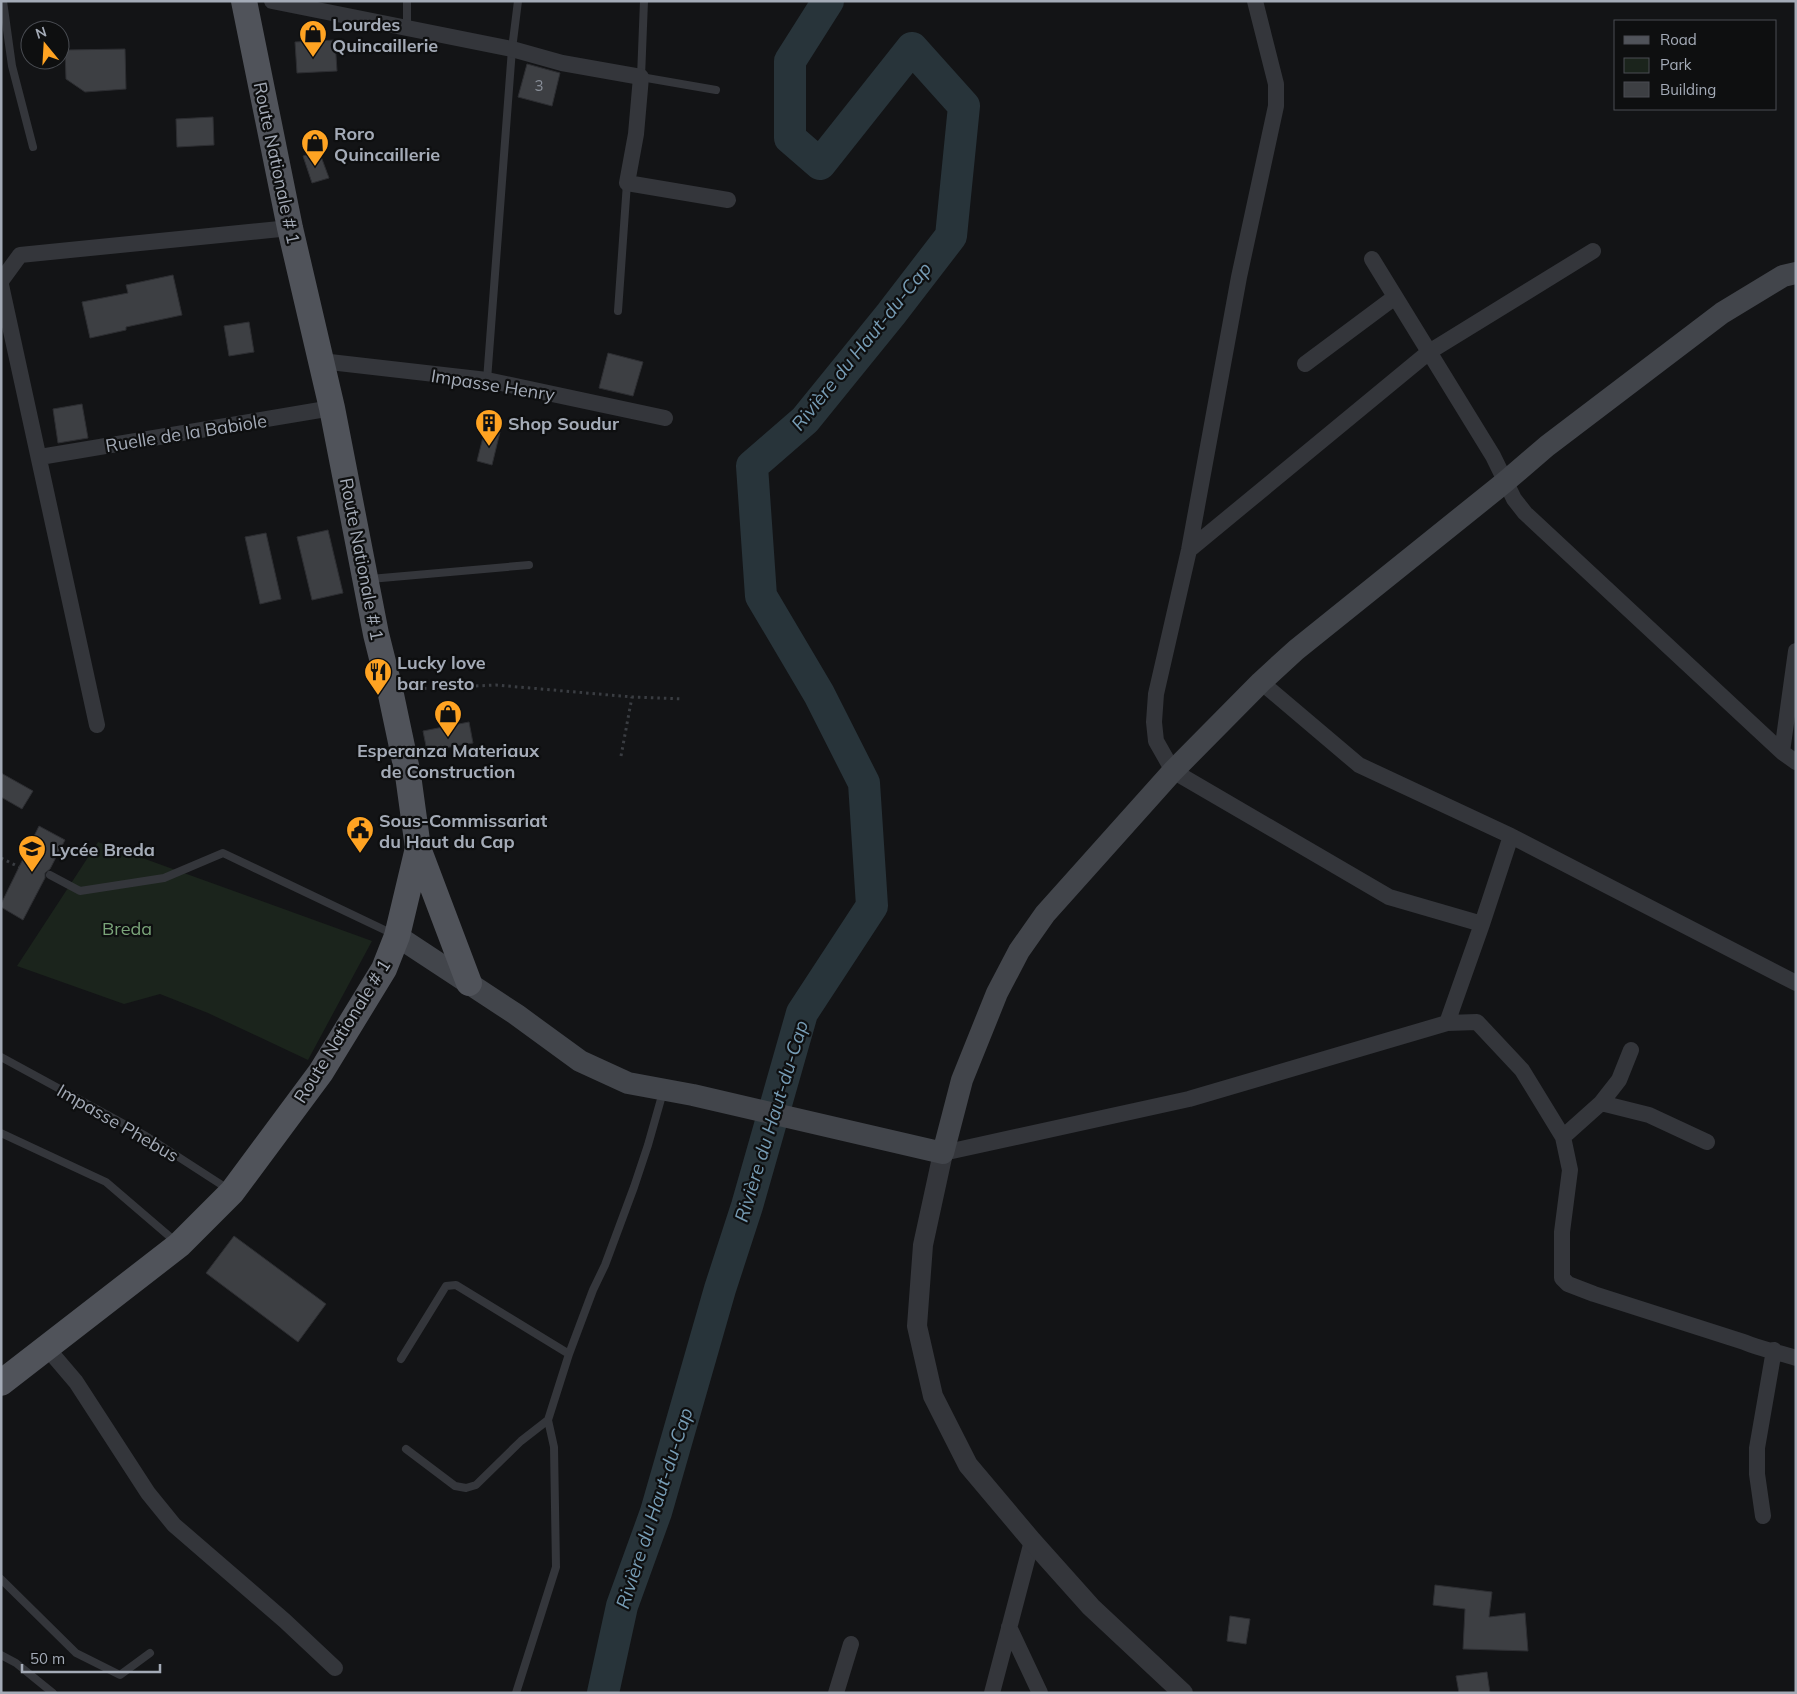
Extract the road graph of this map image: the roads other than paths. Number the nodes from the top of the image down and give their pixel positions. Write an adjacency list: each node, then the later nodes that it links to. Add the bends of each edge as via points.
1 (3, 1): 12 (lane, via 12,66)
2 (244, 1): 15 (main road, Route Nationale # 1)
3 (272, 1): 8 (street)
4 (407, 1): 8 (lane)
5 (518, 1): 9 (lane)
6 (644, 1): 10 (lane)
7 (1255, 1): 31 (street, via 1276,84 1276,106 1238,277)
8 (407, 28): 9 (street)
9 (512, 49): 10 (street, via 562,63); 26 (lane)
10 (641, 77): 11 (lane); 13 (street, via 636,134)
11 (716, 90)
12 (33, 147)
13 (627, 182): 14 (street); 22 (lane)
14 (728, 200)
15 (290, 228): 19 (street, via 20,255); 24 (main road, Route Nationale # 1)
16 (1593, 251): 23 (street)
17 (1372, 259): 21 (street)
18 (1796, 272): 30 (main road, via 1783,276 1722,312 1546,446)
19 (1, 281)
20 (1, 285): 29 (street)
21 (1395, 297): 23 (street); 25 (street)
22 (618, 311)
23 (1428, 352): 30 (street, via 1493,456); 31 (street)
24 (321, 361): 26 (street, Impasse Henry); 27 (main road, Route Nationale # 1)
25 (1305, 364)
26 (487, 380): 28 (street, Impasse Henry)
27 (332, 408): 29 (street, Ruelle de la Babiole); 33 (main road, Route Nationale # 1)
28 (664, 418)
29 (40, 457): 36 (street)
30 (1505, 482): 35 (main road, via 1344,610); 37 (street, via 1525,512)
31 (1189, 550): 39 (street, via 1156,694 1156,741)
32 (529, 565): 33 (lane)
33 (366, 579): 41 (main road, Route Nationale # 1, via 408,774)
34 (1796, 650): 37 (street)
35 (1261, 682): 39 (main road); 40 (street, via 1360,765)
36 (97, 725)
37 (1782, 752): 38 (street)
38 (1796, 762)
39 (1173, 771): 43 (street, via 1389,897); 55 (main road, via 1045,914 1019,951 997,993 962,1080)
40 (1511, 836): 43 (street); 46 (street)
41 (418, 848): 44 (main road, Route Nationale # 1); 45 (main road)
42 (50, 875): 44 (lane, via 80,891 164,878 223,853)
43 (1482, 924): 47 (street)
44 (397, 936): 45 (main road); 56 (main road, Route Nationale # 1, via 384,969 321,1072)
45 (469, 983): 50 (main road, via 580,1061 628,1083)
46 (1796, 983)
47 (1447, 1023): 53 (street, via 1477,1022 1522,1070); 55 (street, via 1189,1099)
48 (1631, 1050): 51 (street, via 1619,1080)
49 (1, 1057): 56 (lane, Impasse Phebus, via 146,1136)
50 (664, 1090): 55 (main road); 60 (lane, via 634,1187)
51 (1600, 1103): 53 (street); 54 (street, via 1649,1115)
52 (1, 1133): 57 (lane, via 106,1182)
53 (1563, 1137): 59 (street, via 1570,1170 1562,1232 1562,1278 1568,1284 1594,1294 1758,1348)
54 (1707, 1142)
55 (943, 1153): 67 (street, via 923,1245 917,1326 933,1396 968,1465)
56 (232, 1192): 57 (main road, Route Nationale # 1)
57 (179, 1245): 58 (main road, Route Nationale # 1)
58 (47, 1348): 63 (main road, Route Nationale # 1); 73 (street, via 76,1382 148,1493 174,1526)
59 (1774, 1350): 61 (street); 66 (street, via 1757,1448)
60 (569, 1354): 62 (lane, via 456,1285 451,1285 446,1286); 64 (lane)
61 (1796, 1358)
62 (401, 1359)
63 (1, 1383)
64 (548, 1420): 65 (lane, via 521,1441 476,1485 466,1488 455,1486); 75 (lane, via 554,1447 556,1567)
65 (406, 1449)
66 (1763, 1516)
67 (1032, 1541): 69 (street); 79 (street, via 1091,1607)
68 (1, 1579): 71 (lane, via 76,1653 120,1675)
69 (1009, 1627): 77 (street); 78 (street)
70 (851, 1644): 76 (street)
71 (150, 1653)
72 (1, 1655): 74 (lane, via 16,1663)
73 (335, 1668)
74 (52, 1693)
75 (516, 1693)
76 (836, 1693)
77 (992, 1693)
78 (1040, 1693)
79 (1183, 1693)

